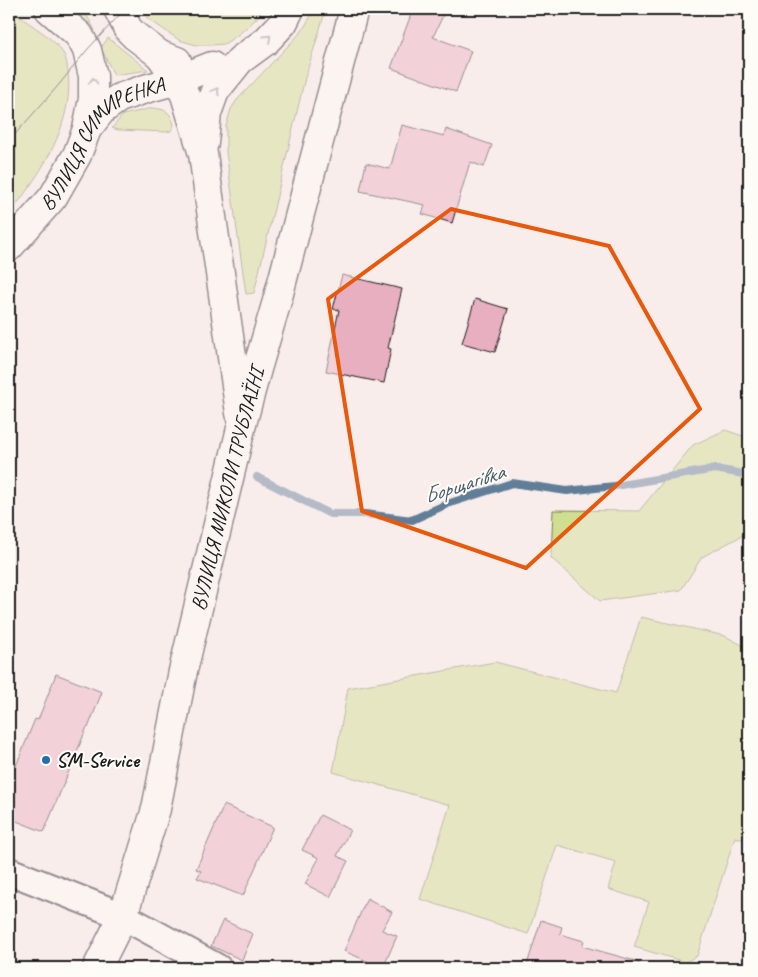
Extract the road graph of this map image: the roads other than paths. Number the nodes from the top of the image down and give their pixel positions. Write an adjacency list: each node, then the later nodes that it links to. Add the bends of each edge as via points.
1 (49, 9): 9 (main road, one-way to 1, via 93,99 93,76 87,50 79,35)
2 (118, 9): 5 (main road, via 128,30)
3 (290, 9): 6 (main road, one-way to 3, via 266,41 284,22)
4 (354, 9): 12 (main road, ВУЛИЦЯ МИКОЛИ ТРУБЛАЇНІ)
5 (160, 55): 7 (main road, via 184,63); 8 (main road)
6 (240, 60): 7 (main road); 10 (main road, one-way to 6, via 207,113 215,91)
7 (212, 66): 8 (main road, ВУЛИЦЯ СИМИРЕНКА)
8 (177, 80): 9 (main road, ВУЛИЦЯ СИМИРЕНКА, via 119,98 102,110); 10 (main road)
9 (87, 129): 11 (main road, ВУЛИЦЯ СИМИРЕНКА, via 77,155 53,197)
10 (202, 154): 12 (main road)
11 (9, 247)
12 (242, 424): 14 (main road, ВУЛИЦЯ МИКОЛИ ТРУБЛАЇНІ, via 183,671 156,809)
13 (9, 871): 14 (street)
14 (123, 916): 15 (main road, ВУЛИЦЯ МИКОЛИ ТРУБЛАЇНІ); 16 (street)
15 (97, 968)
16 (218, 968)

